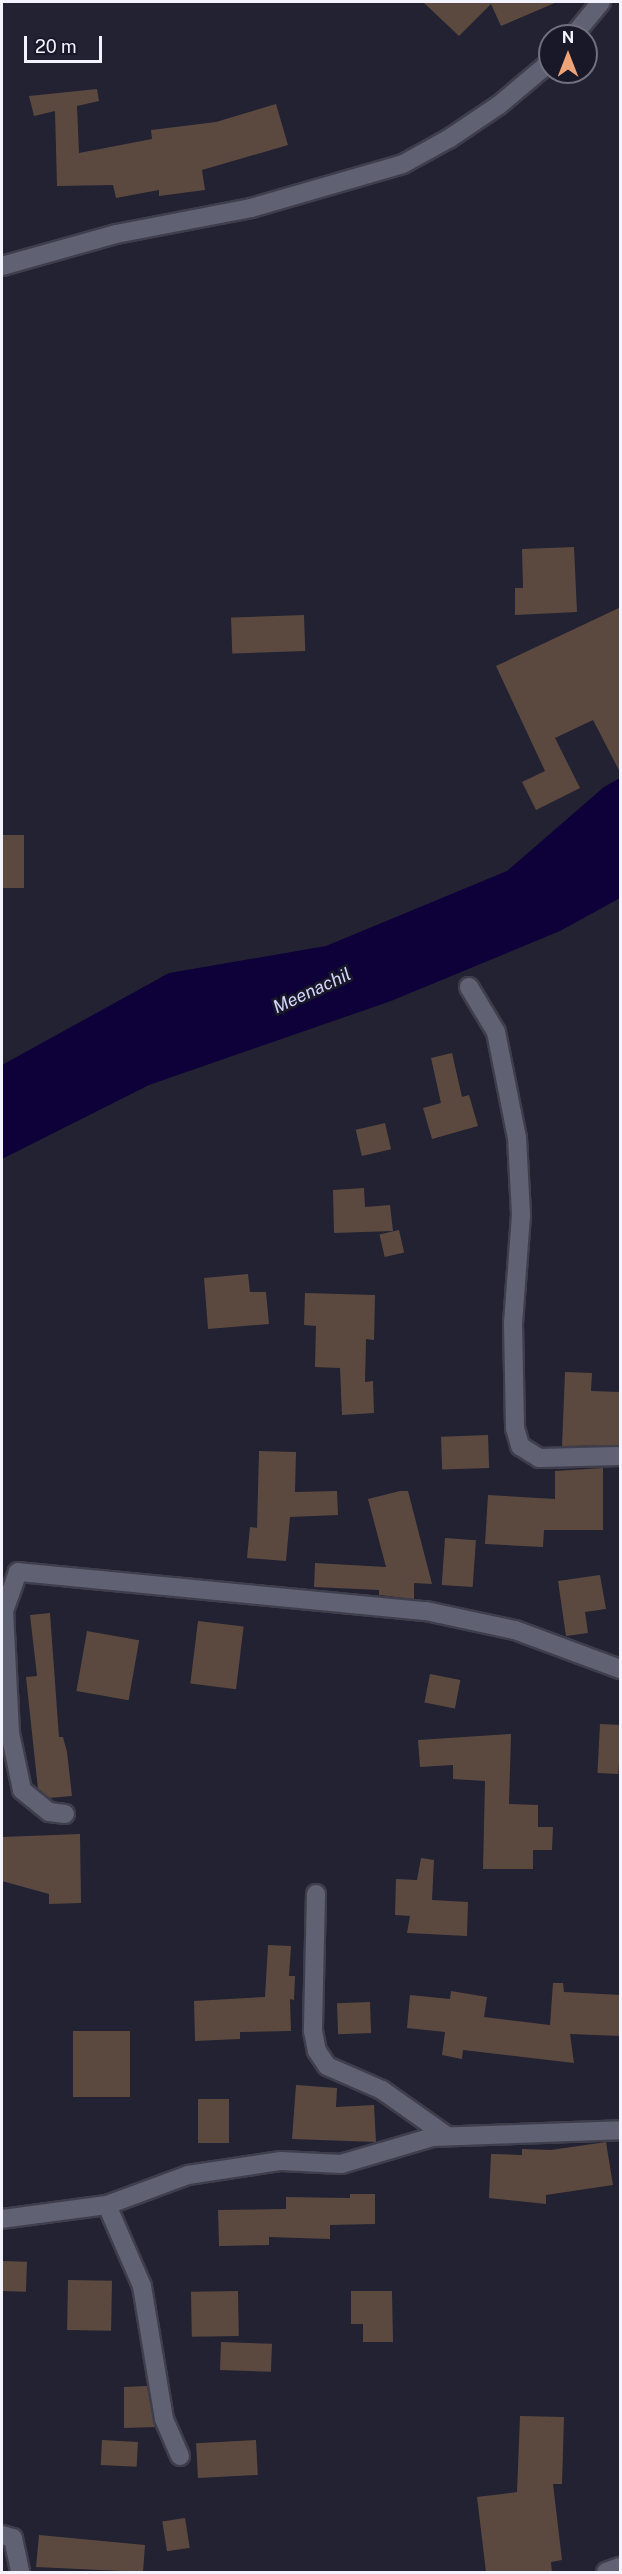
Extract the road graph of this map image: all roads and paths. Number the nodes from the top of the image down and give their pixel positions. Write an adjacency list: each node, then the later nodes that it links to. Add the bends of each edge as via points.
1 (601, 2): 2 (street)
2 (583, 24)
3 (538, 72): 4 (street, via 499,105 403,164 293,197 116,234)
4 (2, 266)
5 (469, 987): 6 (street, via 496,1032 516,1130 521,1215 513,1323 514,1428 520,1446 539,1458)
6 (621, 1456)
7 (621, 1669): 8 (street, via 515,1630 426,1611 18,1572 4,1611 10,1733 22,1790 49,1812)
8 (65, 1814)
9 (316, 1894): 11 (street, via 317,2051 327,2066 382,2090)
10 (621, 2130): 11 (street)
11 (447, 2136): 12 (street, via 378,2151 341,2164 281,2161 188,2175)
12 (107, 2205): 13 (street); 14 (street, via 142,2286 165,2419)
13 (2, 2219)
14 (180, 2456)
15 (2, 2535): 17 (street, via 13,2538)
16 (621, 2567): 18 (street)
17 (20, 2572)
18 (606, 2572)

